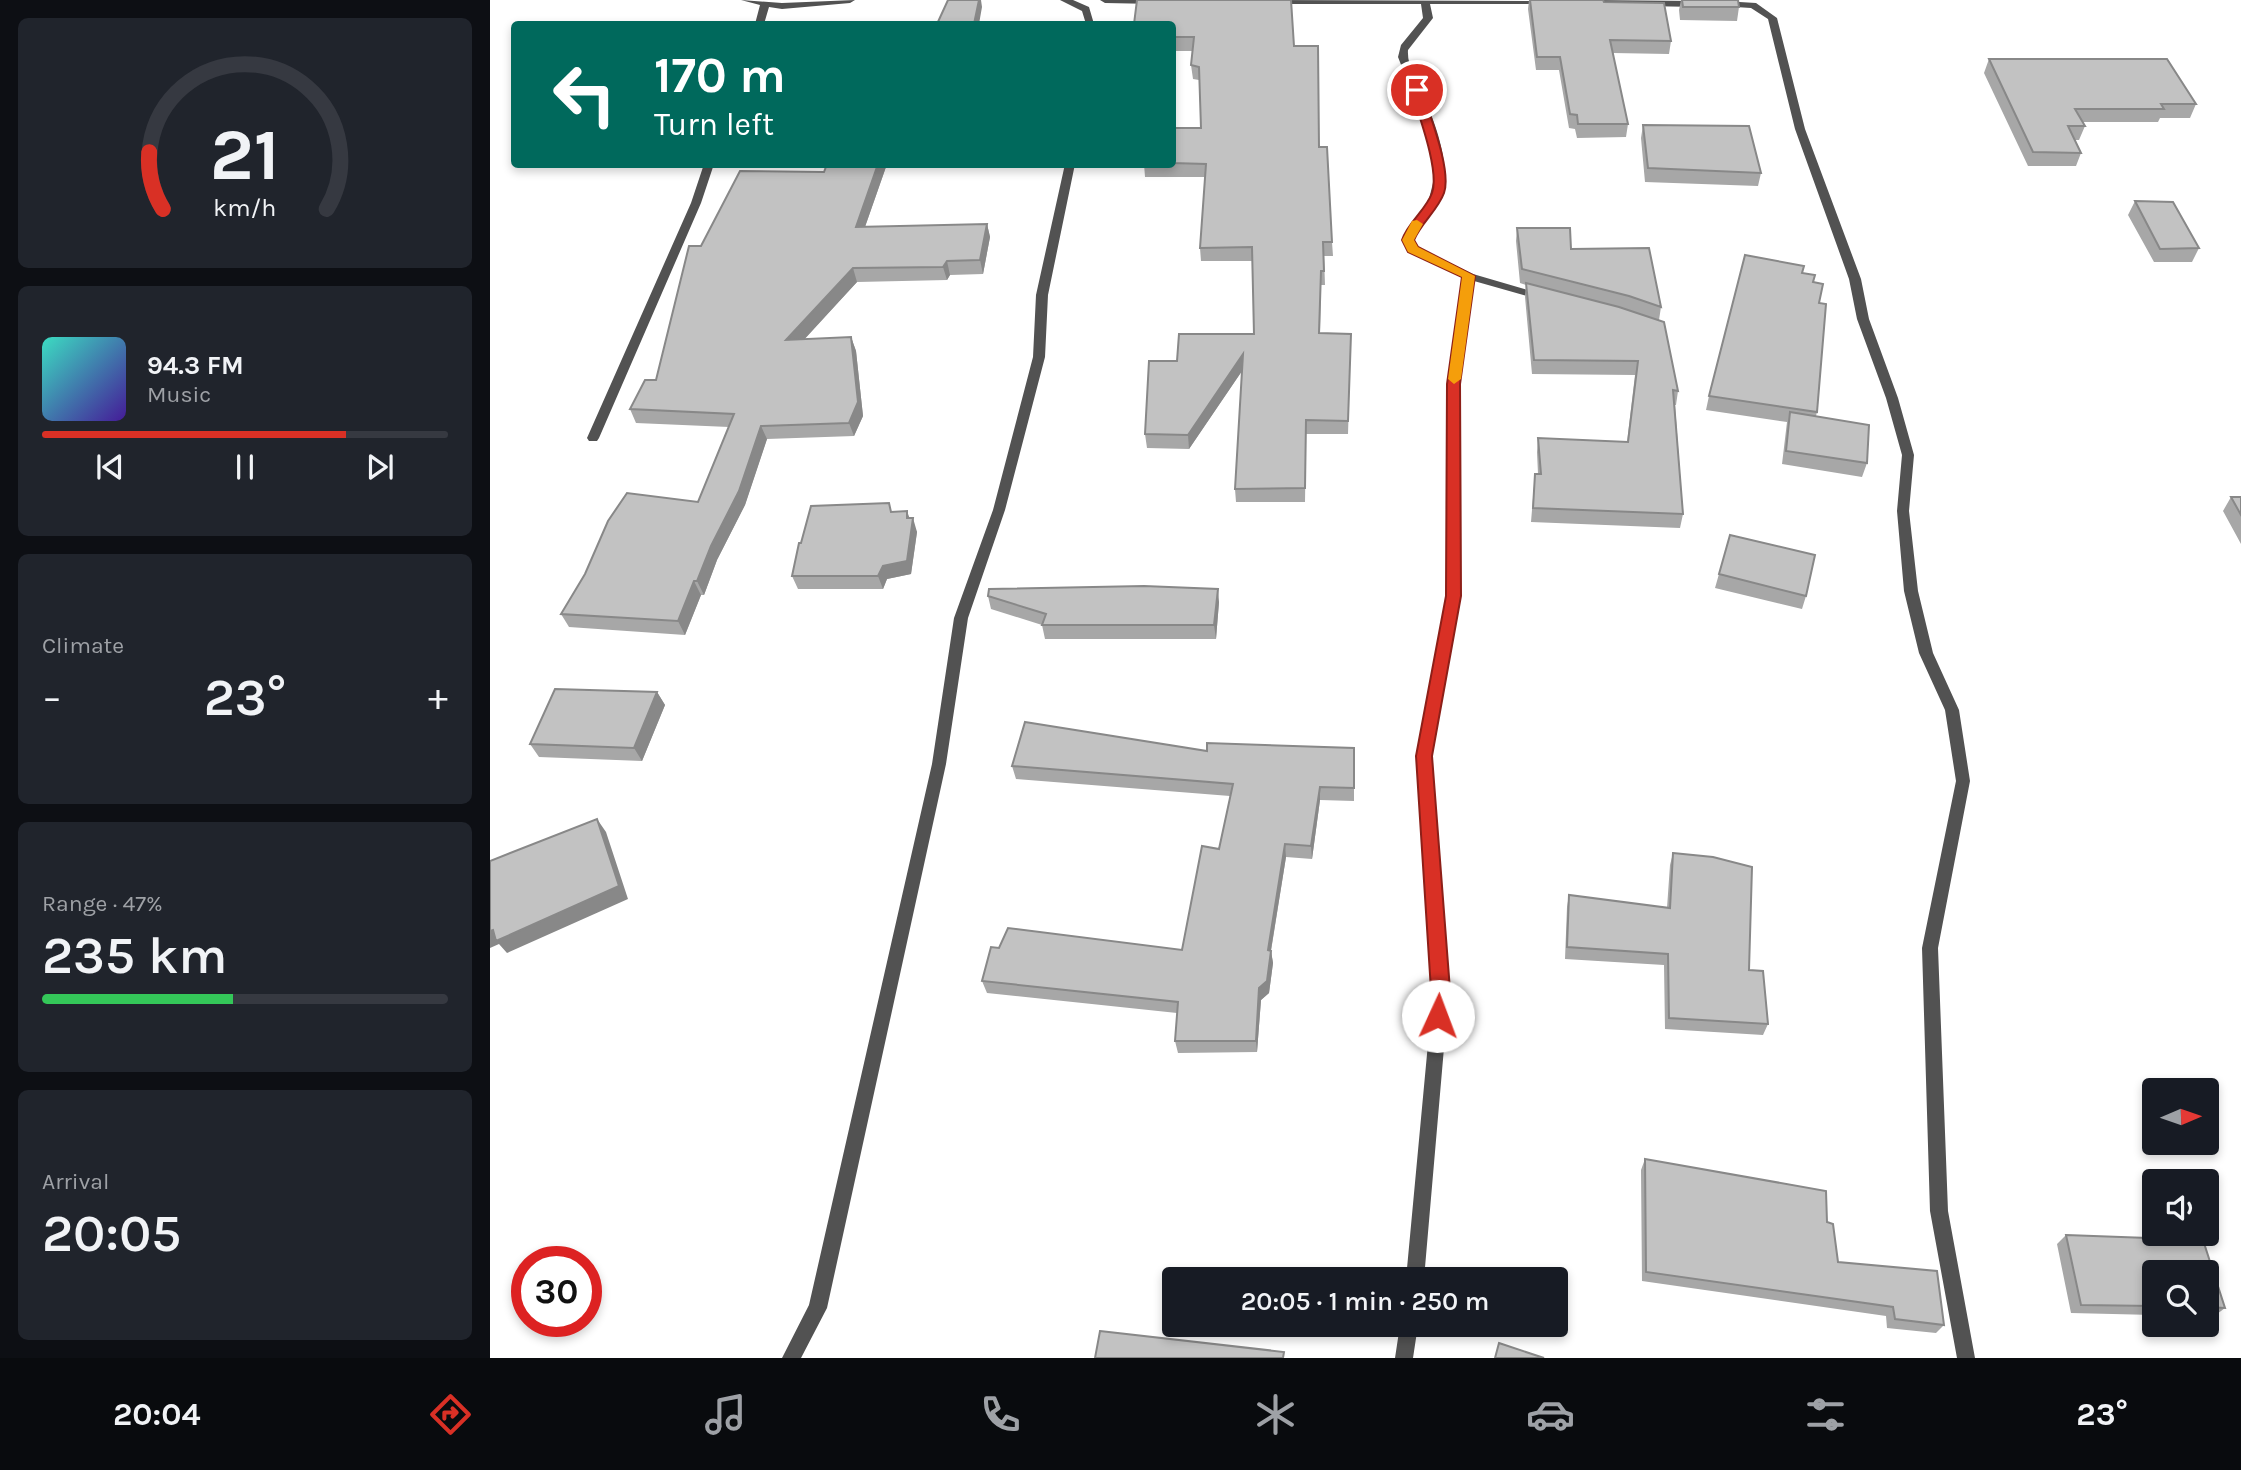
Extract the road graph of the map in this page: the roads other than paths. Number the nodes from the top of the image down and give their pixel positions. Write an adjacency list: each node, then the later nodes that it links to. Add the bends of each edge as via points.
1 (746, 0): 10 (street)
2 (850, 0): 10 (street)
3 (1065, 0): 12 (street, via 1086,9)
4 (1105, 0): 6 (street)
5 (1424, 0): 7 (street); 8 (street); 15 (street, via 1427,21 1409,39 1404,66 1427,120 1439,183 1438,193 1408,240 1413,249)
6 (1161, 1)
7 (1258, 1)
8 (1553, 1)
9 (1581, 2): 22 (street, via 1753,5 1772,18 1800,129 1896,409 1908,455 1903,511 1911,591 1926,653 1952,710 1963,781 1930,948 1939,1211)
10 (765, 4): 11 (street)
11 (762, 21)
12 (1089, 21)
13 (708, 168): 17 (street)
14 (1069, 168): 20 (street, via 1042,295 1039,356 999,510 961,618 939,764 818,1308)
15 (1469, 276): 16 (street); 18 (street, via 1454,384 1454,596 1424,756 1441,990)
16 (1550, 299)
17 (593, 438)
18 (1416, 1267)
19 (1407, 1337): 21 (street)
20 (791, 1358)
21 (1404, 1358)
22 (1966, 1358)

